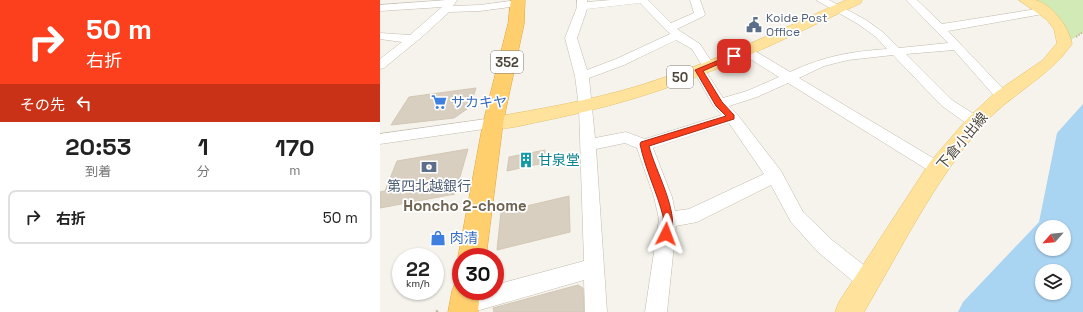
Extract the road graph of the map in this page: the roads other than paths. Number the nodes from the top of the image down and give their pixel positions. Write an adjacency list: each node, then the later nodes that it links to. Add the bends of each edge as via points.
1 (642, 0): 8 (street); 14 (street)
2 (695, 0): 14 (street, via 700,14)
3 (821, 0): 11 (street)
4 (856, 0): 11 (main road, 50)
5 (911, 0): 13 (street)
6 (1025, 0): 12 (main road, 下倉小出線)
7 (518, 2): 9 (street, via 480,8); 29 (highway, 352, via 516,24)
8 (582, 3): 22 (street, via 571,38)
9 (449, 4): 10 (street); 16 (street)
10 (380, 8)
11 (838, 9): 18 (main road, 50); 19 (street, via 862,22)
12 (1043, 11): 13 (street); 24 (main road, 下倉小出線, via 1062,29 1065,44 1049,63)
13 (939, 28): 17 (street)
14 (673, 32): 21 (street, via 696,47); 22 (street, via 620,62)
15 (380, 36): 16 (street)
16 (413, 38): 20 (street)
17 (957, 46): 19 (street); 24 (street)
18 (746, 51): 21 (main road, 50); 23 (street)
19 (896, 51): 23 (street, via 848,56 820,63); 28 (street, via 947,103)
20 (380, 65)
21 (704, 68): 25 (street); 26 (main road, 50)
22 (582, 76): 26 (street)
23 (790, 77): 25 (street, via 752,94); 33 (street)
24 (1002, 96): 28 (main road, 下倉小出線)
25 (719, 104): 27 (street)
26 (586, 106): 29 (main road, 50); 32 (street)
27 (732, 117): 31 (street); 34 (street)
28 (975, 122): 33 (main road, 下倉小出線)
29 (493, 123): 30 (street); 36 (highway, 352)
30 (380, 139)
31 (644, 144): 32 (street, via 626,137); 35 (street)
32 (588, 145): 37 (street)
33 (937, 168): 38 (main road, 下倉小出線)
34 (775, 176): 35 (street, via 691,217); 38 (street, via 797,217 825,246)
35 (668, 219): 41 (street)
36 (473, 248)
37 (594, 268): 39 (street); 40 (street)
38 (868, 281): 42 (main road, 下倉小出線)
39 (453, 306)
40 (596, 312)
41 (656, 312)
42 (849, 312)

